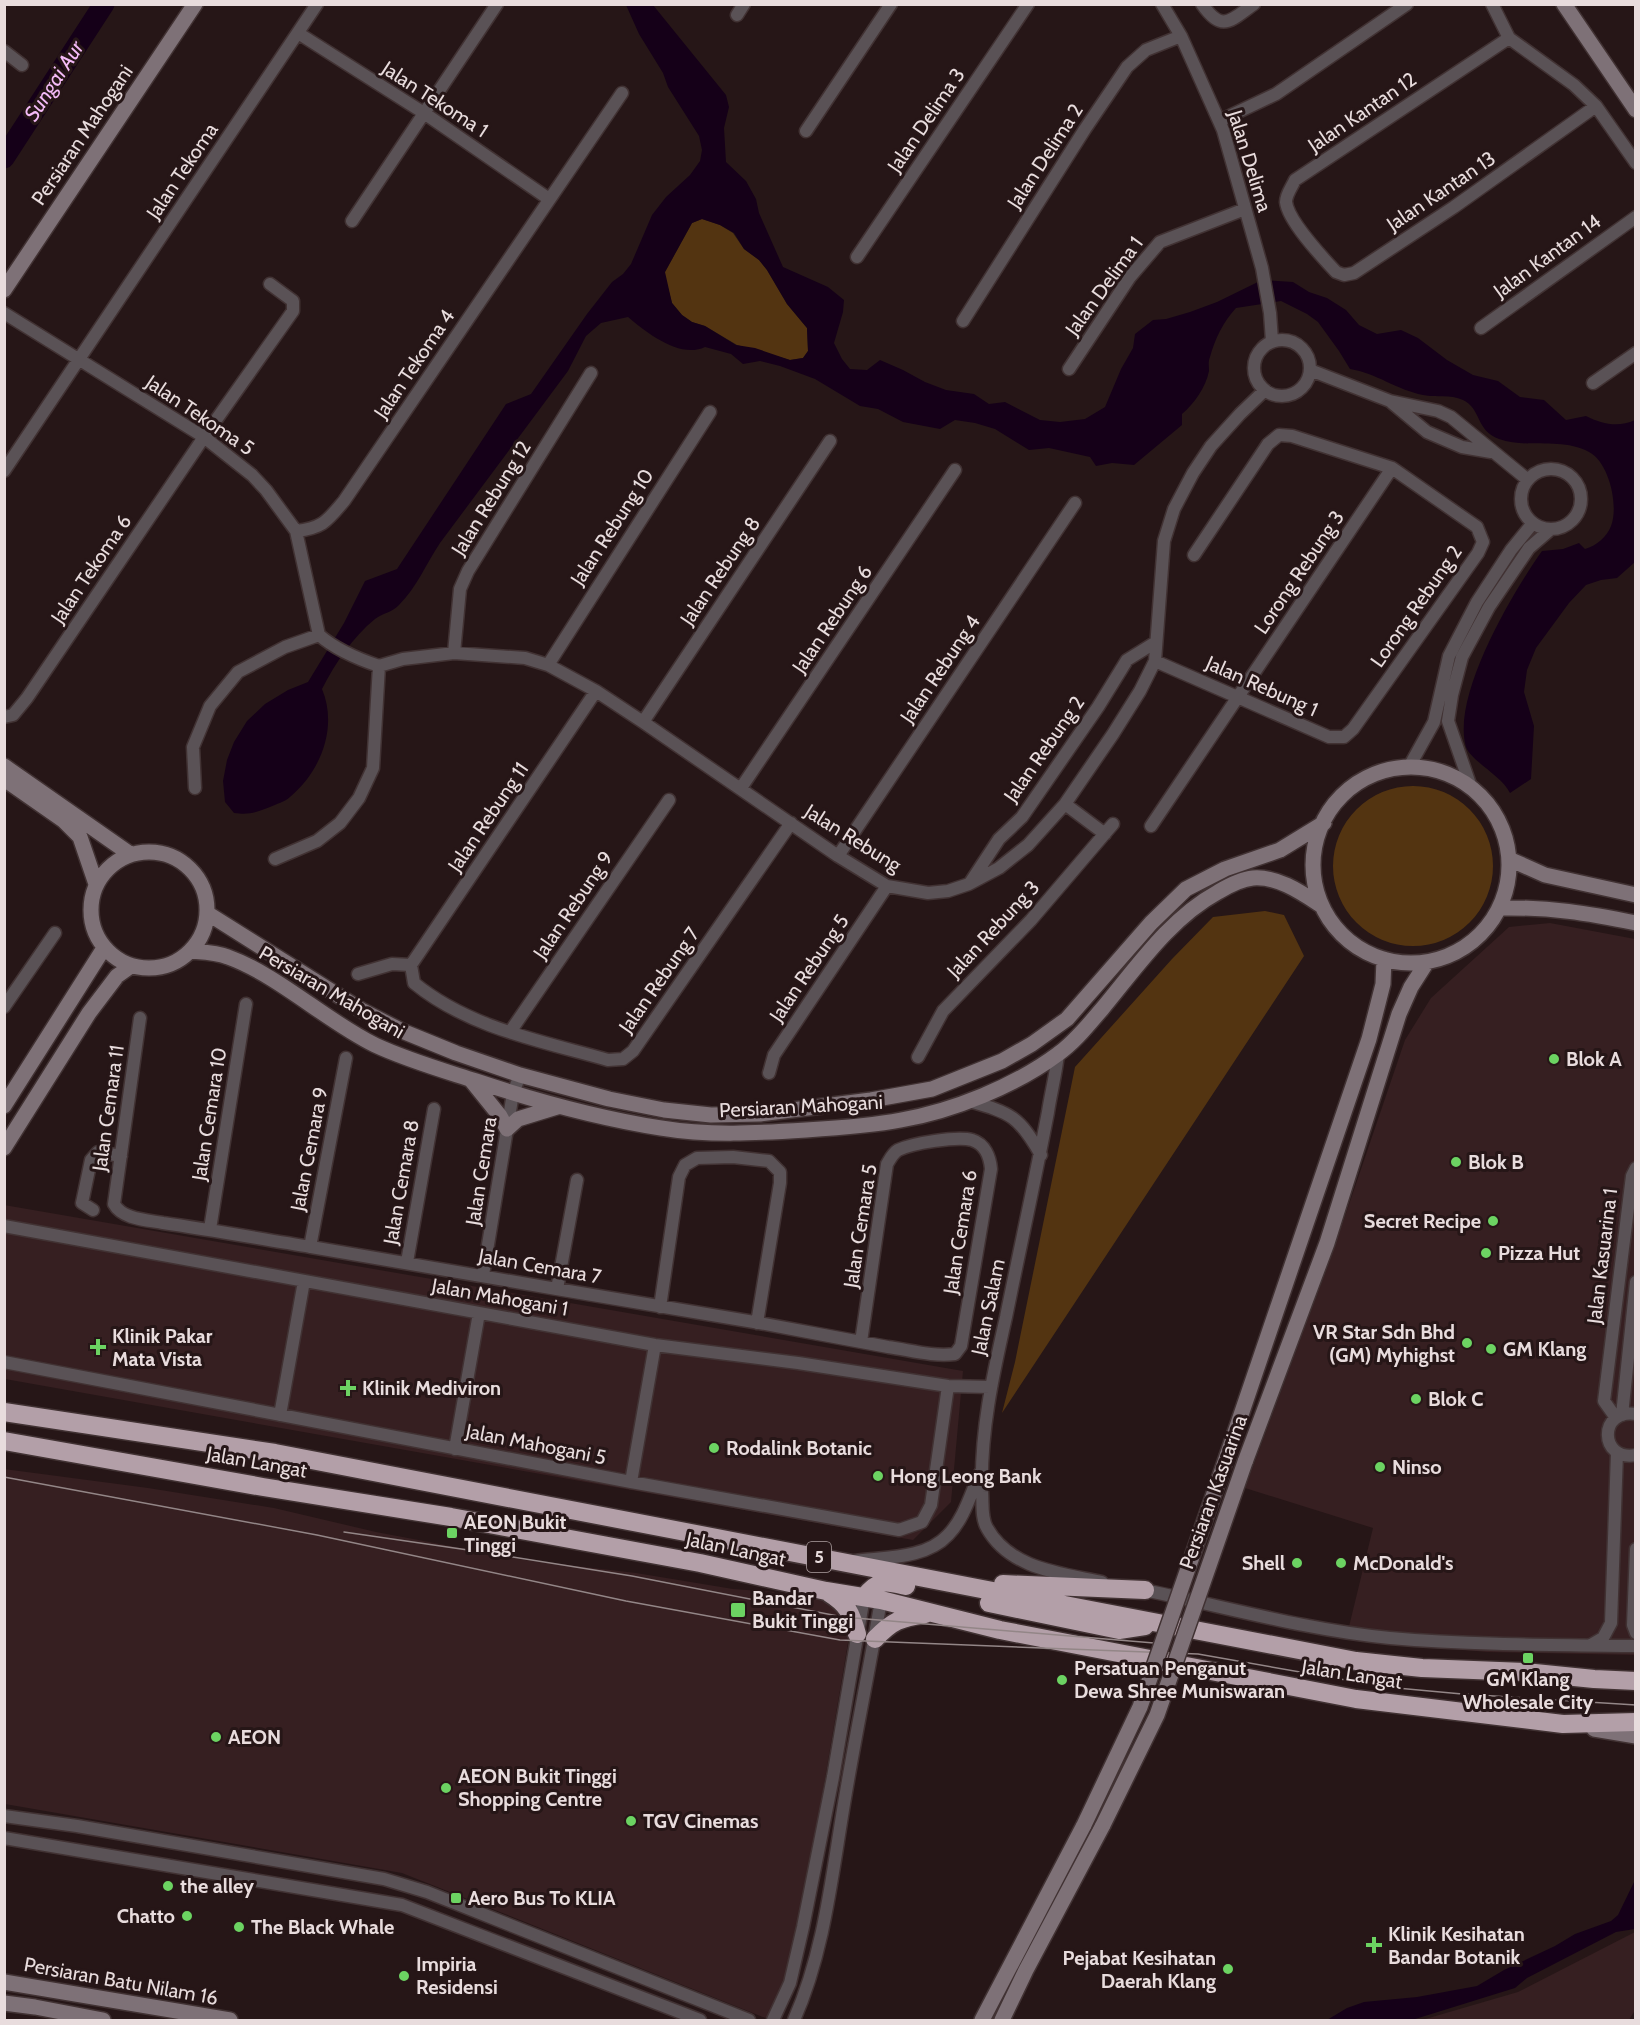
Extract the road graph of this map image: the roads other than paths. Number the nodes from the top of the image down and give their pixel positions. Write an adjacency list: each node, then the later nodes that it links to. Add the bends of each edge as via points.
1 (195, 4): 31 (main road, Persiaran Mahogani)
2 (317, 4): 12 (street, Jalan Tekoma)
3 (497, 4): 20 (street)
4 (891, 4): 22 (street)
5 (1028, 4): 29 (street, Jalan Delima 3)
6 (1162, 4): 13 (street, Jalan Delima)
7 (1202, 4): 8 (street, via 1212,19 1222,22)
8 (1254, 4)
9 (1407, 4): 21 (street, via 1276,94)
10 (1492, 4): 14 (street)
11 (1564, 4): 19 (main road)
12 (298, 33): 20 (street, Jalan Tekoma 1); 37 (street, Jalan Tekoma)
13 (1181, 36): 21 (street, Jalan Delima); 33 (street, Jalan Delima 2, via 1146,50 1126,67)
14 (1509, 38): 18 (street); 28 (street, Jalan Kantan 12, via 1295,180 1286,202)
15 (4, 51): 16 (street)
16 (22, 65)
17 (622, 93): 24 (street, Jalan Tekoma 4)
18 (1596, 106): 23 (street); 28 (street, Jalan Kantan 13, via 1354,273 1336,273)
19 (1635, 110)
20 (424, 113): 24 (street, Jalan Tekoma 1); 27 (street)
21 (1219, 121): 25 (street, Jalan Delima)
22 (806, 131)
23 (1635, 163)
24 (549, 199): 55 (street, Jalan Tekoma 4, via 344,501 314,529)
25 (1245, 209): 35 (street, Jalan Delima, via 1262,268); 38 (street, Jalan Delima 1, via 1160,242 1130,277)
26 (1635, 217): 34 (street, Jalan Kantan 14)
27 (352, 221)
28 (1310, 242)
29 (857, 257)
30 (270, 284): 45 (street, Jalan Tekoma 6, via 292,301 293,311)
31 (4, 290)
32 (4, 313): 37 (street, Jalan Tekoma 5)
33 (963, 321)
34 (1481, 328)
35 (1272, 341): 39 (street, via 1282,339 1299,345 1310,360); 42 (street, via 1264,346 1254,363 1258,383)
36 (1635, 352): 41 (street)
37 (79, 358): 45 (street, Jalan Tekoma 5); 50 (street, Jalan Tekoma)
38 (1069, 369)
39 (1310, 370): 42 (street, via 1309,378 1298,391 1281,396); 43 (street)
40 (591, 374): 59 (street, Jalan Rebung 12, via 468,571 460,589)
41 (1593, 383)
42 (1265, 390): 58 (street, Jalan Rebung, via 1211,446 1174,509 1164,541)
43 (1390, 401): 47 (street, via 1434,436 1462,447); 47 (street, via 1451,417)
44 (710, 412): 61 (street, Jalan Rebung 10)
45 (204, 437): 55 (street, Jalan Tekoma 5, via 252,475); 65 (street, Jalan Tekoma 6, via 27,698 13,715)
46 (830, 441): 66 (street, Jalan Rebung 8)
47 (1492, 452): 51 (street)
48 (1392, 468): 56 (street, via 1279,435 1268,444); 64 (street, Lorong Rebung 3); 67 (street, Lorong Rebung 2, via 1477,527 1483,542)
49 (956, 470): 73 (street, Jalan Rebung 6)
50 (4, 471)
51 (1528, 480): 53 (street, via 1522,489 1522,508); 54 (street, via 1535,473 1555,469 1573,478 1578,487 1581,497 1576,516 1560,528)
52 (1075, 503): 80 (street, Jalan Rebung 4)
53 (1533, 524): 54 (street); 69 (street, via 1477,602 1449,656 1434,722)
54 (1551, 529): 71 (street, via 1529,548 1462,657 1448,721)
55 (296, 531): 57 (street, Jalan Tekoma 5)
56 (1194, 555)
57 (322, 638): 62 (street); 72 (street, via 285,646 238,672 210,706 193,747)
58 (1156, 642): 60 (street, Jalan Rebung); 84 (street, Jalan Rebung 2, via 1127,660 1022,817 999,839)
59 (454, 653): 61 (street, Jalan Rebung, via 525,658); 62 (street, Jalan Rebung)
60 (1155, 661): 64 (street, Jalan Rebung 1); 75 (street, Jalan Rebung, via 1140,691)
61 (548, 665): 63 (street, Jalan Rebung)
62 (379, 666): 81 (street, via 373,768 359,798 340,823 317,841)
63 (596, 691): 66 (street, Jalan Rebung); 96 (street, Jalan Rebung 11)
64 (1237, 697): 67 (street, Jalan Rebung 1, via 1329,737 1344,737); 78 (street, Lorong Rebung 3)
65 (4, 717)
66 (643, 722): 73 (street, Jalan Rebung)
67 (1353, 729)
68 (4, 766): 79 (main road)
69 (1409, 767): 71 (main road, via 1431,769); 77 (main road, via 1388,770 1359,783 1335,805)
70 (4, 778): 83 (main road, via 63,820 80,837)
71 (1471, 787): 82 (main road, via 1490,807 1504,831)
72 (195, 788)
73 (741, 788): 76 (street, Jalan Rebung)
74 (669, 800): 102 (street, Jalan Rebung 9)
75 (1065, 804): 84 (street, Jalan Rebung, via 1028,845 999,868); 104 (street, Jalan Rebung 3, via 1109,829 1031,920 943,1011)
76 (791, 823): 80 (street, Jalan Rebung); 102 (street, Jalan Rebung 7, via 633,1051 622,1059 608,1060)
77 (1324, 823): 87 (main road, via 1316,843 1314,864); 107 (main road, Persiaran Mahogani, via 1280,850 1225,869 1186,889 1067,1019 1002,1061 932,1089 759,1114 711,1115 609,1099)
78 (1151, 826)
79 (130, 854): 83 (main road, via 110,865); 89 (main road, via 168,854 185,863 206,894)
80 (838, 856): 85 (street, Jalan Rebung)
81 (275, 859)
82 (1509, 859): 86 (main road, via 1545,875); 88 (main road, via 1509,876)
83 (96, 884): 92 (main road, via 91,917)
84 (969, 884): 85 (street, Jalan Rebung, via 928,893)
85 (887, 886): 106 (street, Jalan Rebung 5, via 774,1055)
86 (1635, 896)
87 (1322, 906): 94 (main road, via 1341,934 1368,954); 103 (main road, Persiaran Mahogani, via 1295,888 1254,878 1221,890 1178,920 1085,1029)
88 (1499, 908): 90 (main road, via 1579,911); 95 (main road, via 1470,944)
89 (207, 913): 93 (main road, via 202,934); 107 (main road, Persiaran Mahogani, via 363,1011 402,1031)
90 (1635, 923)
91 (55, 933): 100 (street)
92 (104, 948): 97 (main road); 111 (main road)
93 (190, 951): 97 (main road, via 163,967); 108 (main road, Persiaran Mahogani, via 229,957 373,1044)
94 (1384, 959): 95 (main road); 184 (main road, Persiaran Kasuarina, bridge, via 1381,993 1369,1039 1140,1707 1084,1825)
95 (1427, 962): 185 (main road, Persiaran Kasuarina, bridge, via 1399,1014 1328,1244 1245,1462 1157,1715)
96 (411, 964): 98 (street, via 392,964); 102 (street, via 414,983 428,995 459,1014)
97 (131, 966): 116 (main road, via 117,976 89,1013)
98 (358, 974)
99 (246, 1004): 124 (street, Jalan Cemara 10)
100 (4, 1007)
101 (141, 1018): 118 (street, Jalan Cemara 11)
102 (510, 1032)
103 (1058, 1054): 110 (main road, Persiaran Mahogani); 117 (street, Jalan Salam)
104 (918, 1057)
105 (346, 1058): 125 (street, Jalan Cemara 9)
106 (769, 1073)
107 (520, 1075): 109 (street, Jalan Cemara)
108 (470, 1079): 109 (main road, Persiaran Mahogani); 114 (main road)
109 (513, 1093): 112 (main road, Persiaran Mahogani); 114 (street, Jalan Cemara)
110 (969, 1101): 112 (main road, Persiaran Mahogani, via 875,1124 764,1133 663,1129); 117 (street, via 999,1109 1015,1119)
111 (5, 1105)
112 (560, 1106): 114 (main road, via 518,1119)
113 (434, 1109): 126 (street, Jalan Cemara 8)
114 (507, 1129): 127 (street, Jalan Cemara)
115 (928, 1141): 134 (street, Jalan Cemara 5, via 897,1150 887,1164); 136 (street, Jalan Cemara 6, via 972,1140 990,1157)
116 (4, 1148)
117 (1041, 1155): 139 (street, Jalan Salam)
118 (121, 1156): 121 (street, Jalan Cemara 11); 122 (street, via 98,1152 91,1160 82,1203)
119 (1635, 1168): 143 (street, Jalan Kasuarina 1, via 1604,1401)
120 (577, 1180): 130 (street)
121 (114, 1204): 124 (street, Jalan Cemara 7, via 118,1211 134,1218)
122 (93, 1210)
123 (4, 1226): 128 (street, Jalan Mahogani 1)
124 (210, 1229): 125 (street, Jalan Cemara 7)
125 (310, 1247): 126 (street, Jalan Cemara 7)
126 (407, 1262): 127 (street, Jalan Cemara 7)
127 (483, 1275): 130 (street, Jalan Cemara 7)
128 (304, 1281): 132 (street, Jalan Mahogani 1); 142 (street)
129 (1635, 1281): 143 (street, Jalan Kasuarina 1)
130 (557, 1289): 131 (street, Jalan Cemara 7)
131 (660, 1307): 133 (street, Jalan Cemara 7); 133 (street, via 679,1177 685,1165 697,1158 769,1161 780,1172 780,1183)
132 (479, 1313): 135 (street, Jalan Mahogani 1); 145 (street)
133 (758, 1323): 134 (street, Jalan Cemara 7)
134 (861, 1342): 136 (street, Jalan Cemara 7, via 938,1355 955,1354)
135 (655, 1345): 138 (street, Jalan Mahogani 1); 149 (street)
136 (961, 1347)
137 (4, 1362): 142 (street, Jalan Mahogani 5)
138 (948, 1386): 139 (street, Jalan Mahogani 1); 149 (street, Jalan Mahogani 5, via 931,1505 922,1522 910,1528 899,1530)
139 (990, 1387): 148 (street, Jalan Salam)
140 (4, 1412): 150 (highway, Jalan Langat / 5, via 275,1453)
141 (1635, 1414): 143 (street)
142 (280, 1415): 145 (street, Jalan Mahogani 5)
143 (1619, 1416): 146 (street, via 1607,1435)
144 (4, 1441): 157 (highway, Jalan Langat / 5, via 451,1517 700,1563)
145 (455, 1449): 149 (street, Jalan Mahogani 5)
146 (1617, 1453): 147 (street); 153 (street)
147 (1635, 1455)
148 (982, 1469): 152 (street, via 948,1536 931,1547 904,1555); 156 (street, via 985,1525 1007,1551 1048,1571)
149 (631, 1482)
150 (730, 1540): 152 (highway, Jalan Langat / 5); 158 (highway, 5, via 764,1556 857,1576)
151 (1635, 1549): 154 (street)
152 (831, 1560): 155 (highway, Jalan Langat / 5)
153 (1613, 1563): 154 (street); 164 (street, via 1611,1623 1603,1638)
154 (1635, 1564): 162 (street)
155 (969, 1586): 156 (highway, via 996,1583); 160 (highway, Jalan Langat / 5)
156 (1145, 1590): 164 (street, via 1299,1625 1390,1638)
157 (826, 1591): 158 (highway, Jalan Langat / 5); 161 (highway, via 848,1609)
158 (873, 1594): 159 (highway, Jalan Langat / 5); 160 (highway, 5, via 880,1582 891,1582 1119,1630); 161 (street); 163 (street)
159 (930, 1613): 163 (highway, via 897,1620); 168 (highway, Jalan Langat / 5, via 1356,1699)
160 (1163, 1624): 166 (highway, Jalan Langat / 5, via 1356,1661)
161 (856, 1634): 182 (street, via 803,1927 790,1983)
162 (1635, 1634)
163 (874, 1639): 183 (street, via 822,1938)
164 (1590, 1646): 165 (street)
165 (1635, 1646)
166 (1635, 1681)
167 (1635, 1722): 168 (highway, Jalan Langat / 5)
168 (1563, 1724): 169 (main road)
169 (1635, 1736)
170 (4, 1816): 172 (street, via 384,1879)
171 (4, 1838): 173 (street)
172 (427, 1892): 173 (street); 174 (street)
173 (420, 1911): 176 (street)
174 (616, 1967): 176 (street); 181 (street)
175 (4, 1982): 179 (main road, Persiaran Batu Nilam 16)
176 (609, 1985): 180 (street)
177 (4, 2003): 178 (main road, Persiaran Batu Nilam 16)
178 (103, 2020)
179 (230, 2020)
180 (700, 2020)
181 (749, 2020)
182 (773, 2020)
183 (794, 2020)
184 (982, 2020)
185 (1002, 2020)

